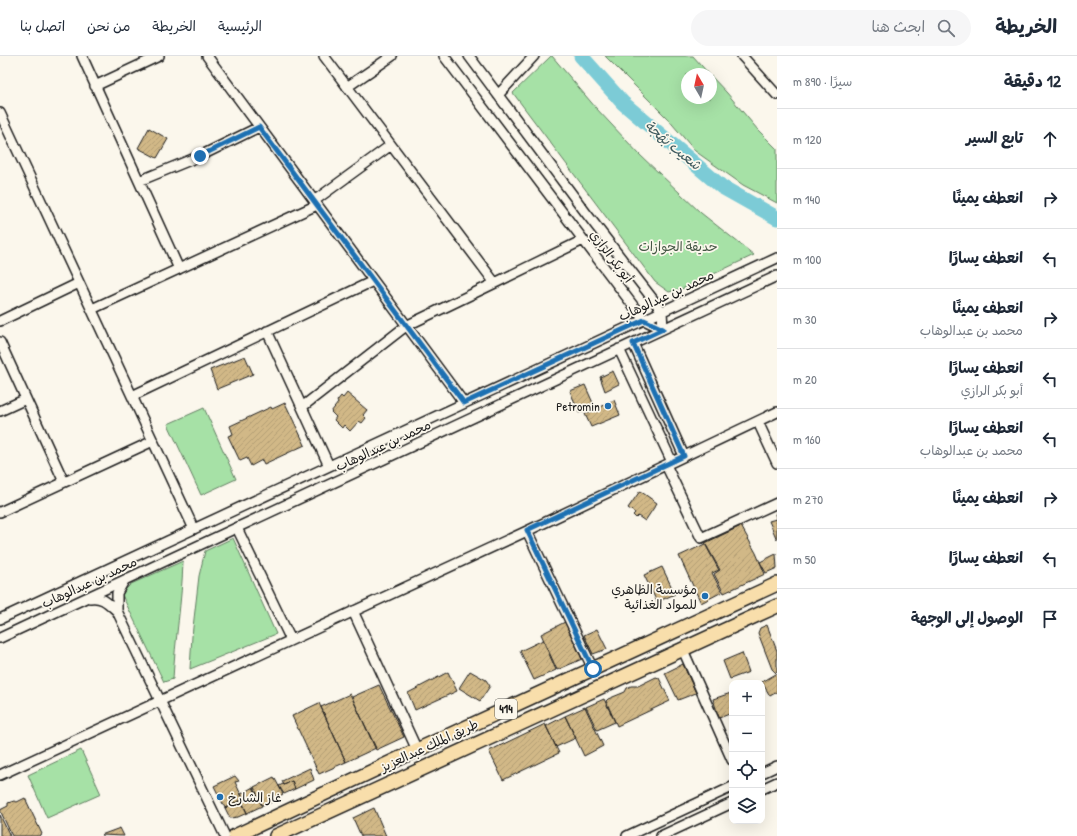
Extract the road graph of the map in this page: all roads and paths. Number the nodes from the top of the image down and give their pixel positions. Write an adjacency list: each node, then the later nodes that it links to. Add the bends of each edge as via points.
1 (82, 56): 10 (street)
2 (159, 56): 10 (street)
3 (207, 56): 15 (street)
4 (324, 56): 11 (street)
5 (392, 56): 11 (street)
6 (444, 56): 20 (street, أبو بكر الرازي)
7 (469, 56): 12 (street, أبو بكر الرازي)
8 (534, 56): 12 (street)
9 (742, 56): 13 (street)
10 (95, 86): 18 (street)
11 (347, 87): 17 (street)
12 (498, 95): 28 (street, أبو بكر الرازي)
13 (777, 95)
14 (0, 113): 16 (street)
15 (259, 127): 18 (street, via 200,156); 19 (street)
16 (4, 130): 25 (street)
17 (391, 145): 19 (street); 26 (street)
18 (139, 181): 22 (street)
19 (315, 203): 22 (street); 24 (street)
20 (583, 240): 26 (street); 29 (street, أبو بكر الرازي)
21 (777, 258): 28 (street, محمد بن عبدالوهاب)
22 (179, 269): 27 (street)
23 (776, 279): 32 (street, محمد بن عبدالوهاب)
24 (373, 281): 31 (street); 33 (street)
25 (79, 283): 27 (street); 30 (street)
26 (495, 283): 31 (street)
27 (92, 309): 37 (street)
28 (662, 311): 29 (street, محمد بن عبدالوهاب); 32 (street)
29 (644, 320): 32 (street, أبو بكر الرازي); 39 (street, محمد بن عبدالوهاب)
30 (0, 321)
31 (406, 326): 39 (street); 40 (street)
32 (663, 329): 34 (street, محمد بن عبدالوهاب)
33 (267, 331): 37 (street); 40 (street)
34 (633, 343): 36 (street, محمد بن عبدالوهاب); 45 (street)
35 (1, 347): 38 (street)
36 (619, 350): 46 (street); 52 (street, محمد بن عبدالوهاب)
37 (132, 396): 44 (street)
38 (26, 399): 41 (street); 49 (street)
39 (464, 403): 48 (street, محمد بن عبدالوهاب)
40 (302, 407): 48 (street)
41 (0, 411)
42 (777, 412): 43 (street)
43 (758, 422): 45 (street); 47 (street)
44 (153, 441): 49 (street); 53 (street)
45 (684, 456): 46 (street)
46 (669, 463): 50 (street, via 701,538); 54 (street)
47 (777, 463)
48 (329, 466): 53 (street, محمد بن عبدالوهاب)
49 (64, 482): 51 (street)
50 (777, 503)
51 (0, 512)
52 (237, 528): 55 (street, محمد بن عبدالوهاب); 63 (street)
53 (194, 529): 61 (street, محمد بن عبدالوهاب)
54 (527, 530): 60 (street); 65 (street)
55 (125, 580): 57 (street, محمد بن عبدالوهاب); 59 (street, via 117,592)
56 (777, 584): 65 (highway, طريق الملك عبدالعزيز / 414)
57 (86, 598): 59 (street, via 101,599); 62 (street, محمد بن عبدالوهاب)
58 (777, 606): 64 (highway, طريق الملك عبدالعزيز / 414)
59 (117, 611): 66 (street)
60 (353, 611): 63 (street); 67 (street)
61 (0, 619)
62 (0, 638)
63 (291, 640): 66 (street)
64 (683, 650): 68 (street); 78 (highway, طريق الملك عبدالعزيز / 414)
65 (593, 669): 67 (highway, طريق الملك عبدالعزيز / 414)
66 (160, 701): 71 (street); 76 (street)
67 (417, 750): 77 (highway, طريق الملك عبدالعزيز / 414)
68 (729, 753)
69 (777, 766): 70 (street)
70 (765, 772)
71 (0, 775)
72 (777, 782): 74 (street)
73 (730, 788): 79 (street)
74 (764, 788)
75 (729, 804): 80 (street)
76 (225, 836)
77 (235, 836)
78 (276, 836)
79 (627, 836)
80 (661, 836)

